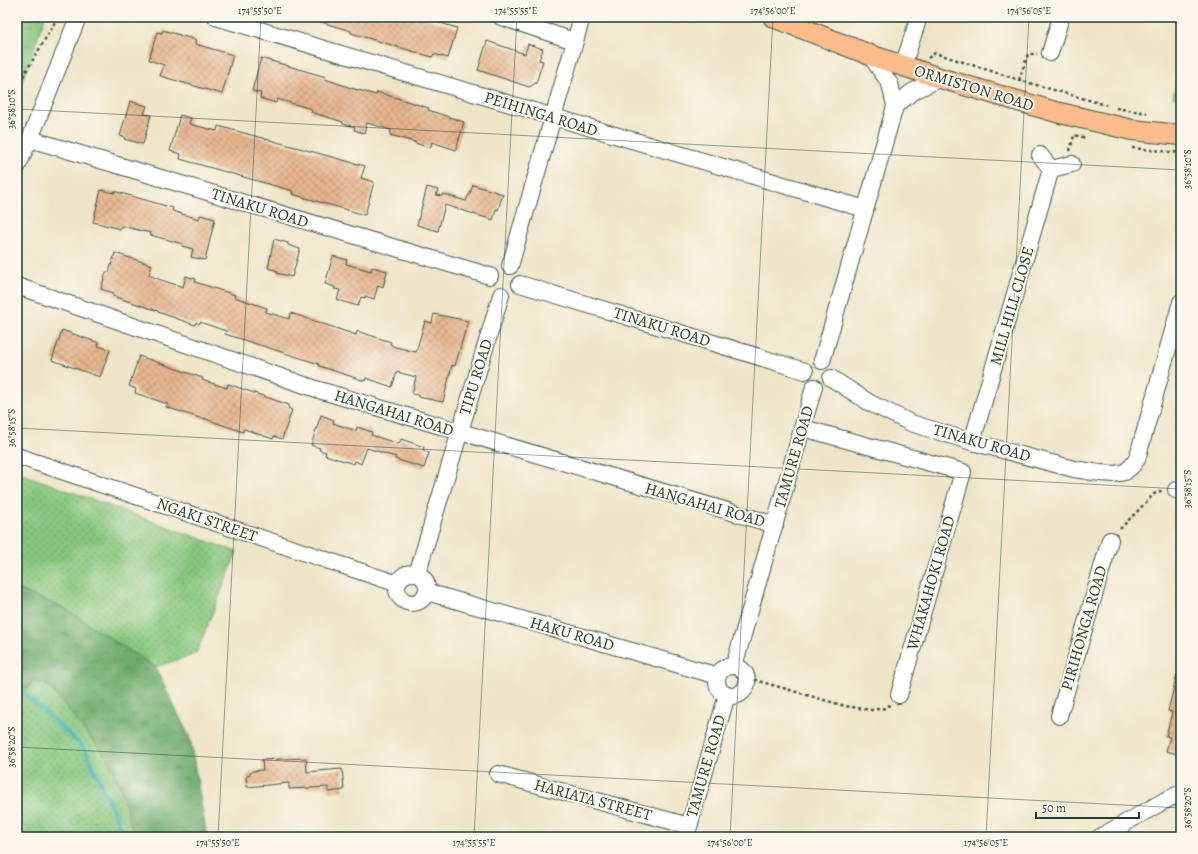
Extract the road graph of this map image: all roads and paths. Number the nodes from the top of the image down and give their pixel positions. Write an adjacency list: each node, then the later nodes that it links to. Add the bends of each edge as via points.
1 (58, 17): 16 (path)
2 (78, 17): 23 (street)
3 (216, 17): 21 (street, PEIHINGA ROAD)
4 (501, 17): 9 (street)
5 (582, 17): 9 (street)
6 (773, 17): 11 (main road, ORMISTON ROAD)
7 (919, 17): 13 (street)
8 (1061, 17): 10 (street)
9 (574, 41): 21 (street)
10 (1050, 53): 15 (path, via 1028,54)
11 (870, 55): 13 (main road, ORMISTON ROAD); 18 (street, via 890,84)
12 (929, 57): 15 (path, via 935,53)
13 (903, 66): 14 (main road, ORMISTON ROAD)
14 (940, 78): 18 (street, via 912,92); 22 (main road, ORMISTON ROAD, via 1056,112 1132,130)
15 (1019, 80): 17 (path)
16 (17, 87)
17 (1107, 105)
18 (894, 106): 31 (street)
19 (1114, 107): 20 (path)
20 (1149, 114)
21 (553, 118): 31 (street, PEIHINGA ROAD); 32 (street)
22 (1181, 135)
23 (30, 139): 29 (street); 33 (street, TINAKU ROAD)
24 (1089, 139): 28 (path, via 1074,135)
25 (1128, 147): 26 (path)
26 (1181, 153)
27 (1040, 155): 30 (street)
28 (1070, 160): 30 (street)
29 (17, 167)
30 (1051, 169): 44 (street, MILL HILL CLOSE)
31 (865, 210): 38 (street)
32 (510, 266): 33 (street, via 500,266 492,271); 34 (street, via 517,271)
33 (490, 276): 36 (street, via 491,286)
34 (520, 284): 36 (street, via 515,292 506,296); 39 (street, TINAKU ROAD)
35 (17, 286): 43 (street, HANGAHAI ROAD, via 319,390)
36 (501, 295): 43 (street, TIPU ROAD)
37 (1181, 302): 44 (street, TINAKU ROAD, via 1137,459 1125,472 1114,474 1074,469)
38 (822, 361): 39 (street, via 809,364); 40 (street, via 830,370)
39 (805, 371): 41 (street, via 805,379)
40 (831, 378): 41 (street, via 826,385); 44 (street, TINAKU ROAD, via 870,403 911,423)
41 (814, 387): 42 (street, TAMURE ROAD)
42 (803, 428): 47 (street, TAMURE ROAD); 56 (street, WHAKAHOKI ROAD, via 963,472)
43 (460, 433): 47 (street, HANGAHAI ROAD); 49 (street, TIPU ROAD)
44 (972, 442)
45 (17, 456): 50 (street, NGAKI STREET)
46 (1178, 491): 48 (path, via 1162,490 1154,494)
47 (775, 525): 52 (street, TAMURE ROAD)
48 (1110, 540): 57 (street, PIRIHONGA ROAD)
49 (417, 574): 50 (street, via 403,576); 51 (street, via 427,583)
50 (398, 584): 51 (street, via 400,598 408,603 413,604 422,600)
51 (427, 592): 53 (street, HAKU ROAD)
52 (734, 666): 53 (street, via 722,669); 54 (street, via 745,672)
53 (718, 676): 55 (street, via 719,688)
54 (748, 680): 55 (street, via 743,692 736,696); 56 (path, via 845,706 871,710 886,708)
55 (727, 695): 60 (street, TAMURE ROAD)
56 (898, 695)
57 (1059, 716)
58 (498, 774): 60 (street, HARIATA STREET)
59 (1181, 793): 61 (street)
60 (687, 831)
61 (1100, 837)

